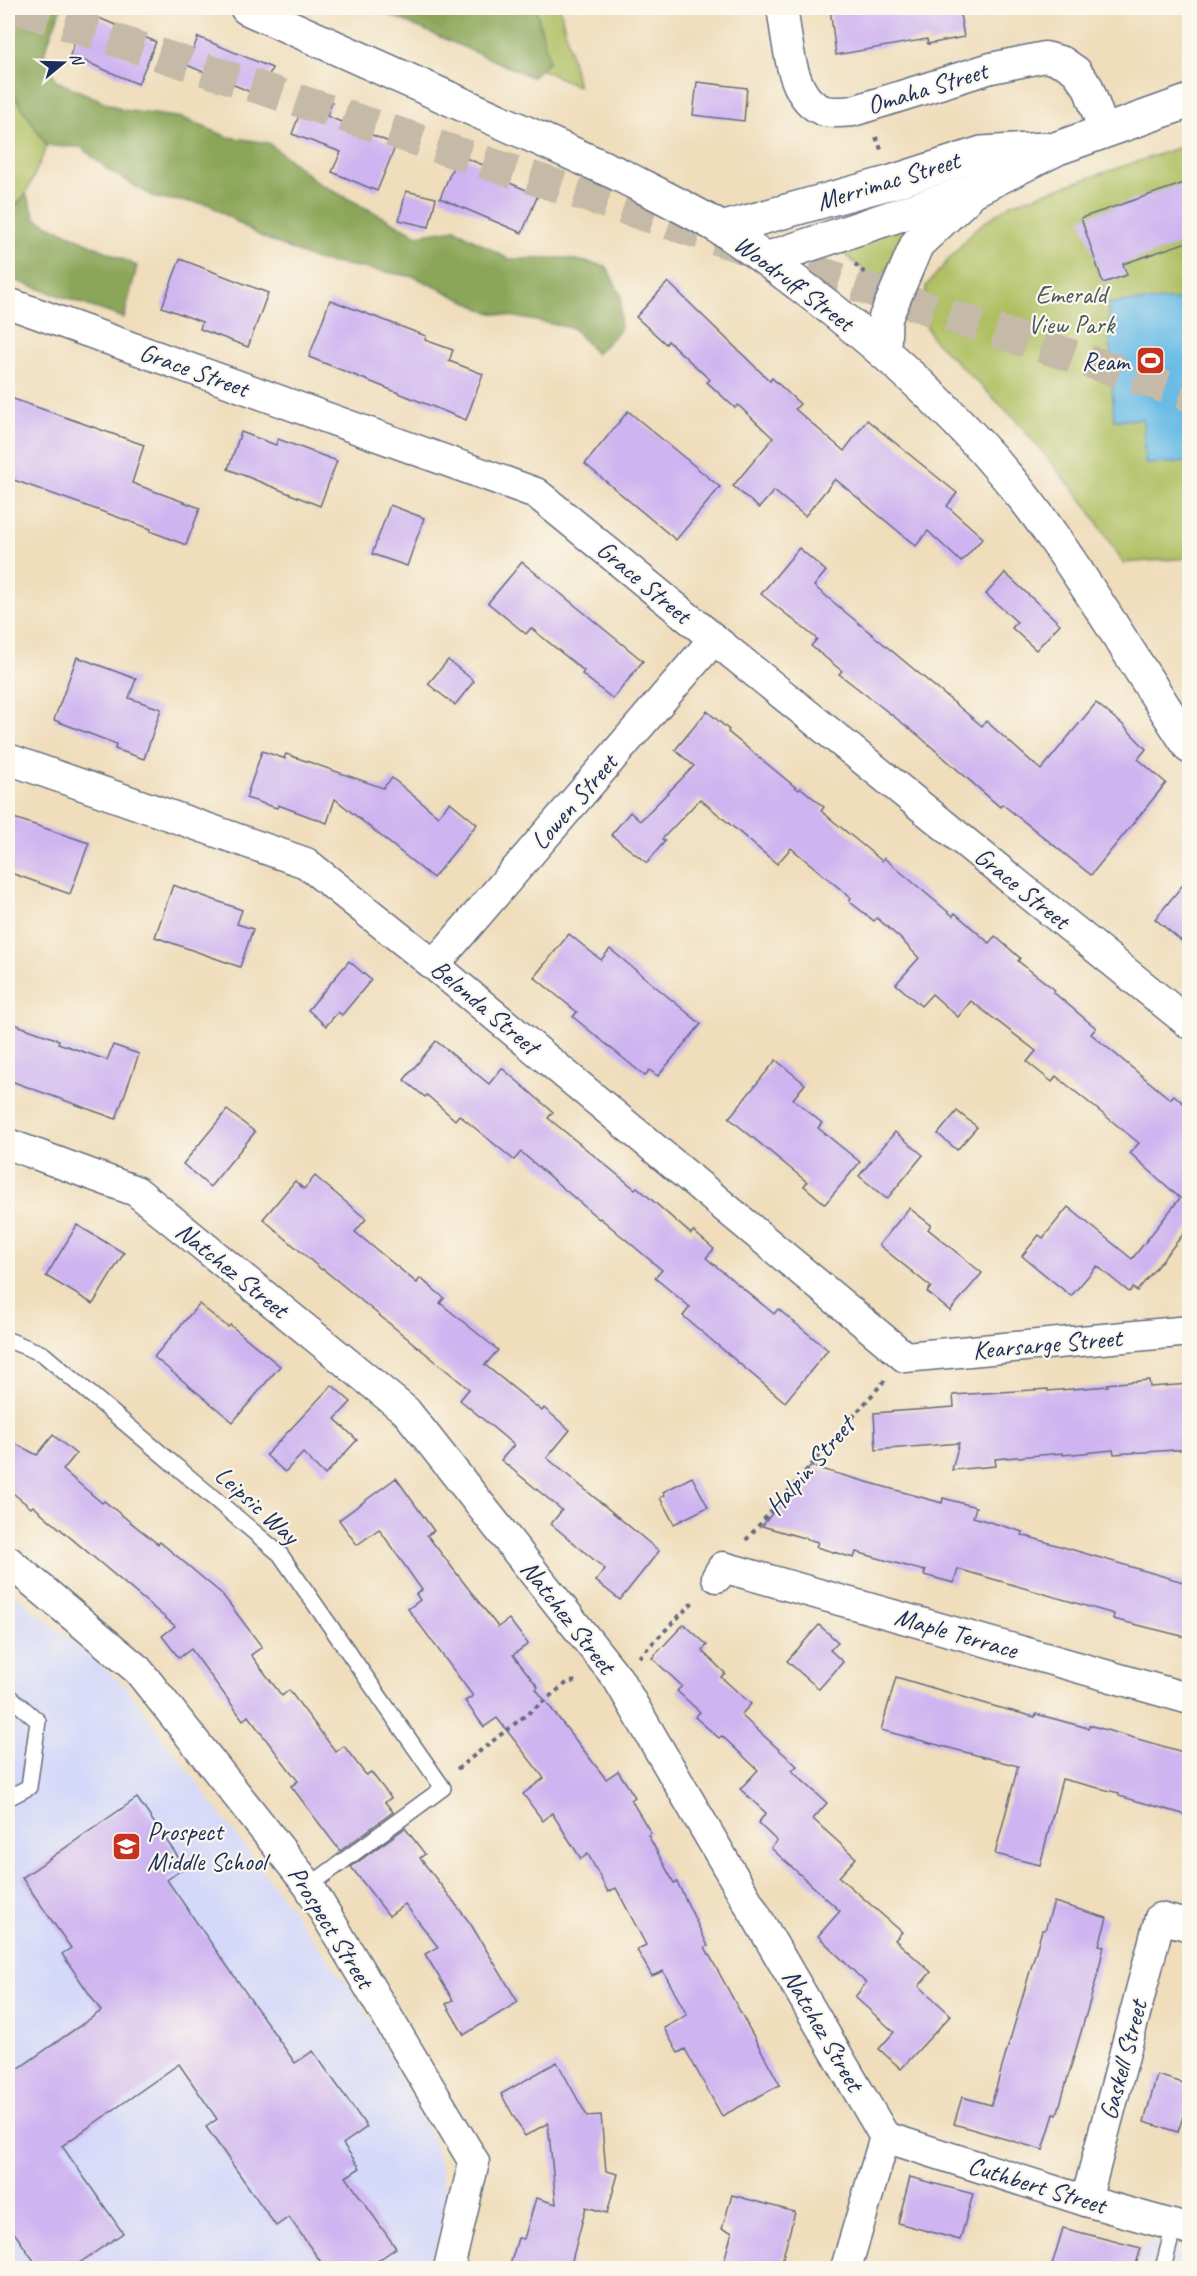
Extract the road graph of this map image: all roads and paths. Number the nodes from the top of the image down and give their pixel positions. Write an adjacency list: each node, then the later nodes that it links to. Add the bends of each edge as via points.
1 (247, 8): 9 (street, Woodruff Street, via 608,170)
2 (782, 8): 4 (street, Omaha Street, via 794,73 810,103 837,113)
3 (1190, 101): 5 (street, Merrimac Street)
4 (865, 108): 5 (street, Omaha Street, via 991,68 1045,57 1076,70 1088,87); 7 (path)
5 (1104, 131): 6 (street, Merrimac Street)
6 (1058, 148): 7 (street, Merrimac Street, via 982,153); 8 (street, Merrimac Street)
7 (892, 182): 9 (street, Merrimac Street)
8 (974, 190): 10 (street, Merrimac Street); 12 (street, via 917,244 885,318)
9 (721, 229): 10 (street, Woodruff Street)
10 (766, 260): 12 (street, Woodruff Street)
11 (8, 303): 13 (street, Grace Street, via 536,493)
12 (884, 352): 14 (street, Woodruff Street, via 979,447 1051,534)
13 (714, 639): 16 (street, Lowen Street); 17 (street, Grace Street)
14 (1190, 747)
15 (8, 759): 16 (street, Belonda Street, via 306,863)
16 (434, 965): 21 (street, Belonda Street)
17 (1190, 1024)
18 (8, 1144): 24 (street, Natchez Street, via 136,1191 406,1411)
19 (1190, 1331): 21 (street, Kearsarge Street)
20 (8, 1340): 27 (lane, Leipsic Way, via 44,1354 280,1554)
21 (905, 1357): 23 (path, Halpin Street)
22 (8, 1561): 29 (street, Prospect Street, via 138,1670)
23 (720, 1572): 24 (path, Halpin Street); 26 (street, Maple Terrace)
24 (618, 1679): 27 (path, via 568,1682 460,1765); 31 (street, Natchez Street)
25 (8, 1695): 28 (lane, via 39,1721 29,1787)
26 (1190, 1699)
27 (442, 1788): 29 (lane)
28 (8, 1798)
29 (309, 1886): 34 (street, Prospect Street, via 474,2162)
30 (1190, 1926): 32 (street, Gaskell Street, via 1160,1918)
31 (885, 2137): 32 (street, Cuthbert Street); 35 (street)
32 (1086, 2201): 33 (street, Cuthbert Street)
33 (1182, 2228): 36 (lane)
34 (449, 2268)
35 (846, 2268)
36 (1163, 2268)

